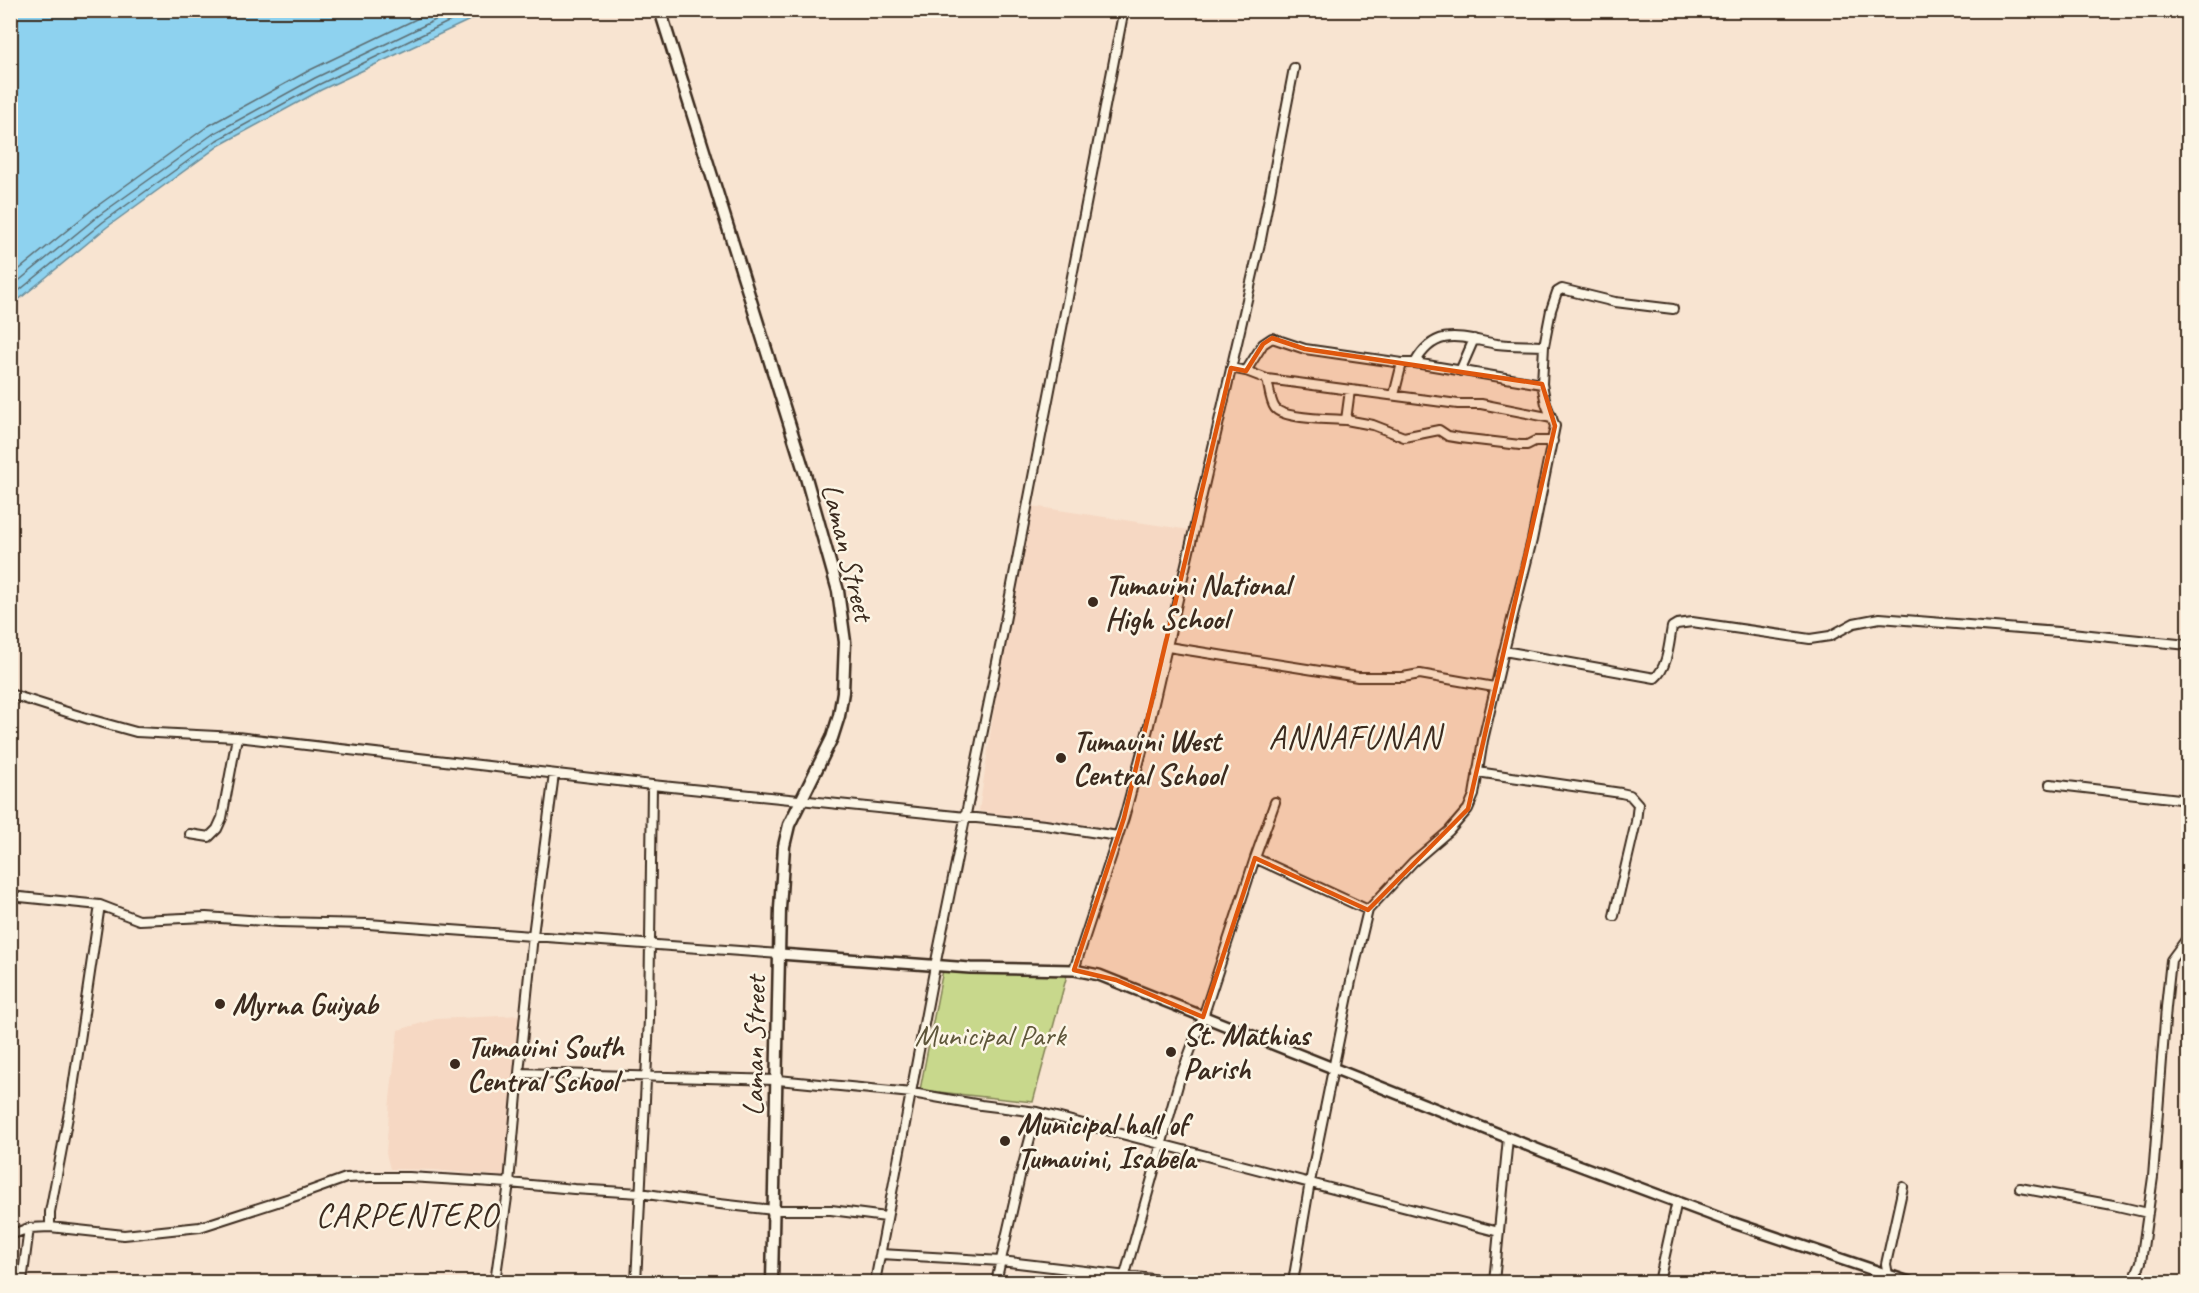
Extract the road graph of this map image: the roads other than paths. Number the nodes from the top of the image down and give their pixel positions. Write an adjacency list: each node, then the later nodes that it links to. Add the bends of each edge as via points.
1 (1123, 14): 32 (street)
2 (662, 16): 30 (main road, Laman Street, via 838,591 845,642 843,692 832,738)
3 (1294, 68): 9 (street)
4 (1673, 309): 6 (street, via 1615,302 1562,289 1554,298)
5 (1473, 339): 6 (street); 8 (street, via 1440,338 1430,343); 11 (street)
6 (1544, 346): 13 (street)
7 (1402, 363): 8 (street); 10 (street, via 1305,349 1272,338 1263,344); 15 (street)
8 (1415, 363): 11 (street)
9 (1231, 368): 10 (street); 20 (street)
10 (1246, 371): 12 (street)
11 (1460, 371): 13 (street)
12 (1267, 379): 14 (street); 17 (street, via 1276,410)
13 (1542, 384): 16 (street)
14 (1350, 390): 15 (street); 17 (street)
15 (1394, 395): 16 (street, via 1481,404)
16 (1551, 418): 18 (street, via 1555,426)
17 (1346, 420): 18 (street, via 1404,437 1439,430 1448,436 1520,446)
18 (1553, 441): 21 (street)
19 (2188, 645): 21 (street, via 1880,618 1854,623 1830,636 1809,639 1692,622 1677,624 1672,627 1661,674 1655,678)
20 (1168, 647): 22 (street, via 1358,677 1420,674); 34 (street)
21 (1504, 651): 22 (street)
22 (1494, 687): 25 (street)
23 (10, 694): 24 (street, via 128,730)
24 (237, 737): 26 (street); 33 (street, via 220,825 209,837)
25 (1477, 772): 38 (street, via 1468,809); 39 (street, via 1621,793 1634,799 1638,804 1636,822)
26 (554, 774): 28 (street); 40 (street)
27 (2050, 784): 29 (street)
28 (652, 785): 30 (street); 42 (street)
29 (2188, 800)
30 (801, 801): 32 (street); 43 (main road, Laman Street, via 784,846)
31 (1275, 802): 35 (street)
32 (966, 816): 34 (street); 44 (street)
33 (190, 834)
34 (1118, 836): 45 (street)
35 (1255, 858): 38 (street); 46 (street)
36 (10, 896): 37 (street)
37 (100, 905): 40 (street, via 139,920 206,917); 64 (street)
38 (1368, 910): 47 (street)
39 (1614, 916)
40 (533, 935): 42 (street); 48 (street)
41 (2188, 937): 62 (street, via 2170,966)
42 (651, 945): 43 (street); 49 (street)
43 (780, 954): 44 (street); 50 (main road, Laman Street)
44 (935, 966): 45 (street); 51 (street)
45 (1074, 970): 46 (street, via 1116,980)
46 (1203, 1017): 47 (street); 54 (street, via 1180,1078)
47 (1333, 1066): 53 (street); 55 (street)
48 (519, 1073): 49 (street); 56 (street)
49 (645, 1078): 50 (street); 59 (street)
50 (778, 1080): 51 (street); 61 (main road, Laman Street)
51 (912, 1093): 52 (street); 63 (street)
52 (1037, 1112): 54 (street); 69 (street)
53 (1508, 1138): 60 (street); 66 (street)
54 (1162, 1145): 55 (street); 71 (street)
55 (1310, 1182): 66 (street); 79 (street)
56 (508, 1183): 59 (street); 64 (street, via 346,1178 200,1227 124,1235); 73 (street)
57 (1903, 1186): 70 (street, via 1886,1264)
58 (2020, 1188): 62 (street)
59 (640, 1193): 61 (street); 74 (street)
60 (1677, 1201): 70 (street); 81 (street)
61 (774, 1210): 63 (street, via 831,1210); 75 (main road, Laman Street)
62 (2148, 1213): 83 (street, via 2141,1262)
63 (886, 1217): 68 (street)
64 (50, 1227): 65 (street)
65 (29, 1228): 67 (street); 72 (street)
66 (1499, 1232): 80 (street)
67 (10, 1235)
68 (881, 1254): 69 (street); 76 (street)
69 (1001, 1261): 71 (street); 77 (street)
70 (1888, 1275): 82 (street)
71 (1124, 1279): 78 (street)
72 (22, 1282)
73 (495, 1282)
74 (636, 1282)
75 (772, 1282)
76 (875, 1282)
77 (996, 1282)
78 (1178, 1282)
79 (1293, 1282)
80 (1494, 1282)
81 (1659, 1282)
82 (1909, 1282)
83 (2133, 1282)

